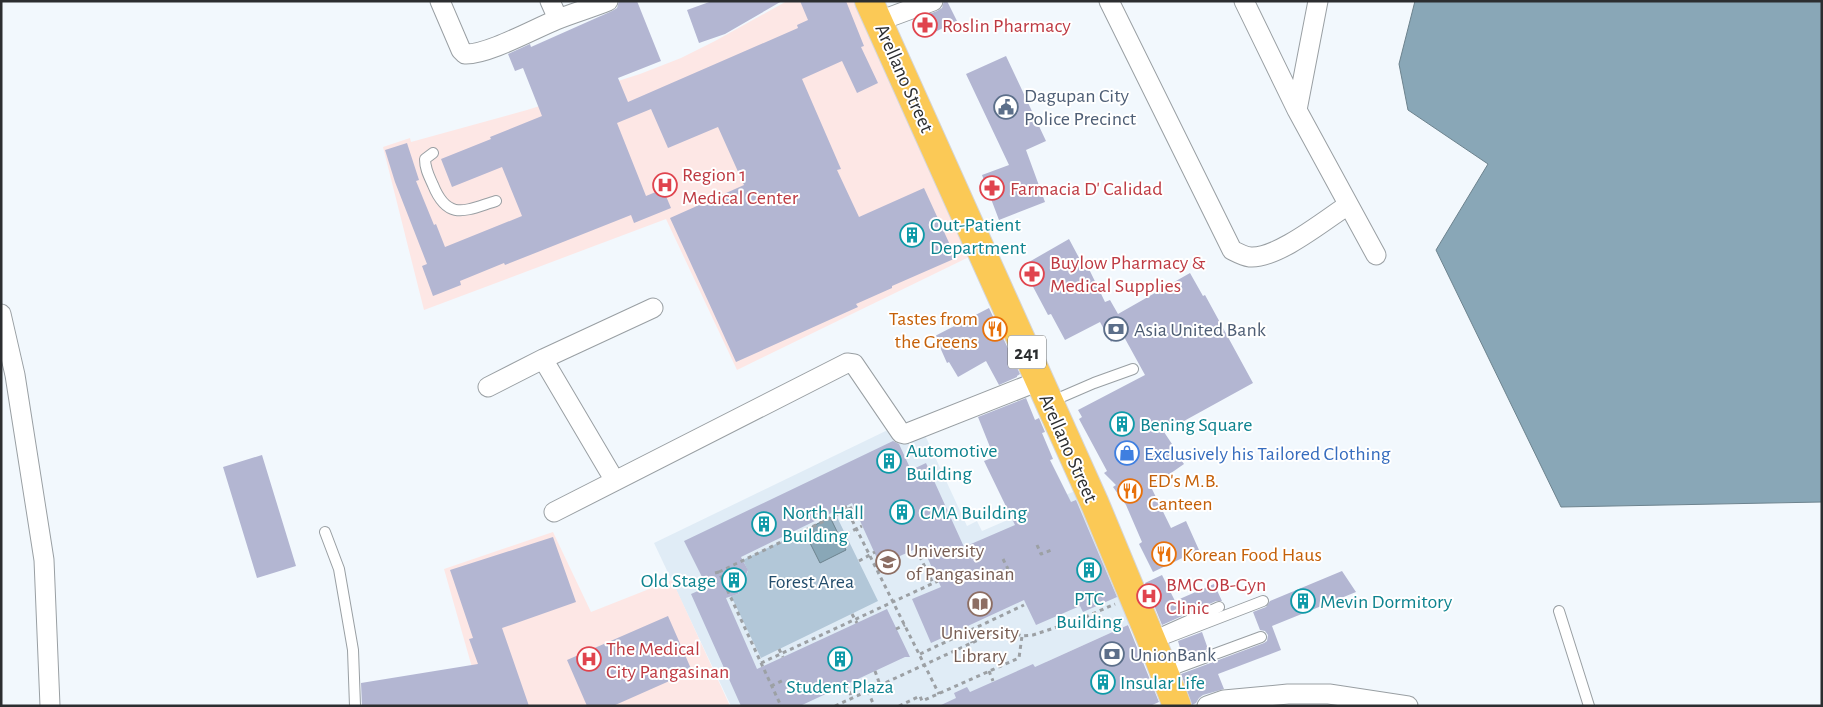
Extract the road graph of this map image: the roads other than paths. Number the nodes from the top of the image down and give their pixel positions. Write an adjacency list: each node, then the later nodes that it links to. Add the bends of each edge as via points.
1 (440, 1): 9 (street, via 465,54 484,51)
2 (550, 1): 9 (street)
3 (608, 1): 9 (street)
4 (933, 1): 8 (street)
5 (1109, 1): 13 (street, via 1232,250 1250,257 1261,256 1285,246)
6 (1244, 1): 10 (street)
7 (1318, 1): 10 (street)
8 (874, 11): 21 (highway, Arellano Street / 241)
9 (558, 20)
10 (1297, 110): 13 (street)
11 (433, 153): 12 (lane, via 425,159 425,166 438,198 447,208 462,211)
12 (496, 201)
13 (1348, 205): 14 (street)
14 (1376, 255)
15 (653, 308): 17 (street)
16 (1, 314): 19 (street)
17 (543, 359): 20 (street); 22 (street)
18 (1133, 369): 21 (lane, via 1094,383)
19 (8, 378): 31 (street, via 44,560)
20 (488, 387)
21 (1044, 392): 22 (street, via 905,434 901,433 854,364 848,364); 29 (highway, Arellano Street / 241)
22 (615, 481): 23 (street)
23 (554, 512)
24 (325, 532): 32 (lane, via 338,568 353,650)
25 (1263, 601): 29 (lane)
26 (1219, 607): 29 (lane)
27 (1558, 611): 36 (lane)
28 (1262, 637): 30 (lane)
29 (1152, 640): 30 (highway, Arellano Street / 241)
30 (1165, 672): 33 (highway, Arellano Street / 241)
31 (50, 706)
32 (355, 706)
33 (1177, 706)
34 (1207, 706): 35 (street, via 1224,700 1288,694 1329,694)
35 (1408, 706)
36 (1589, 706)

